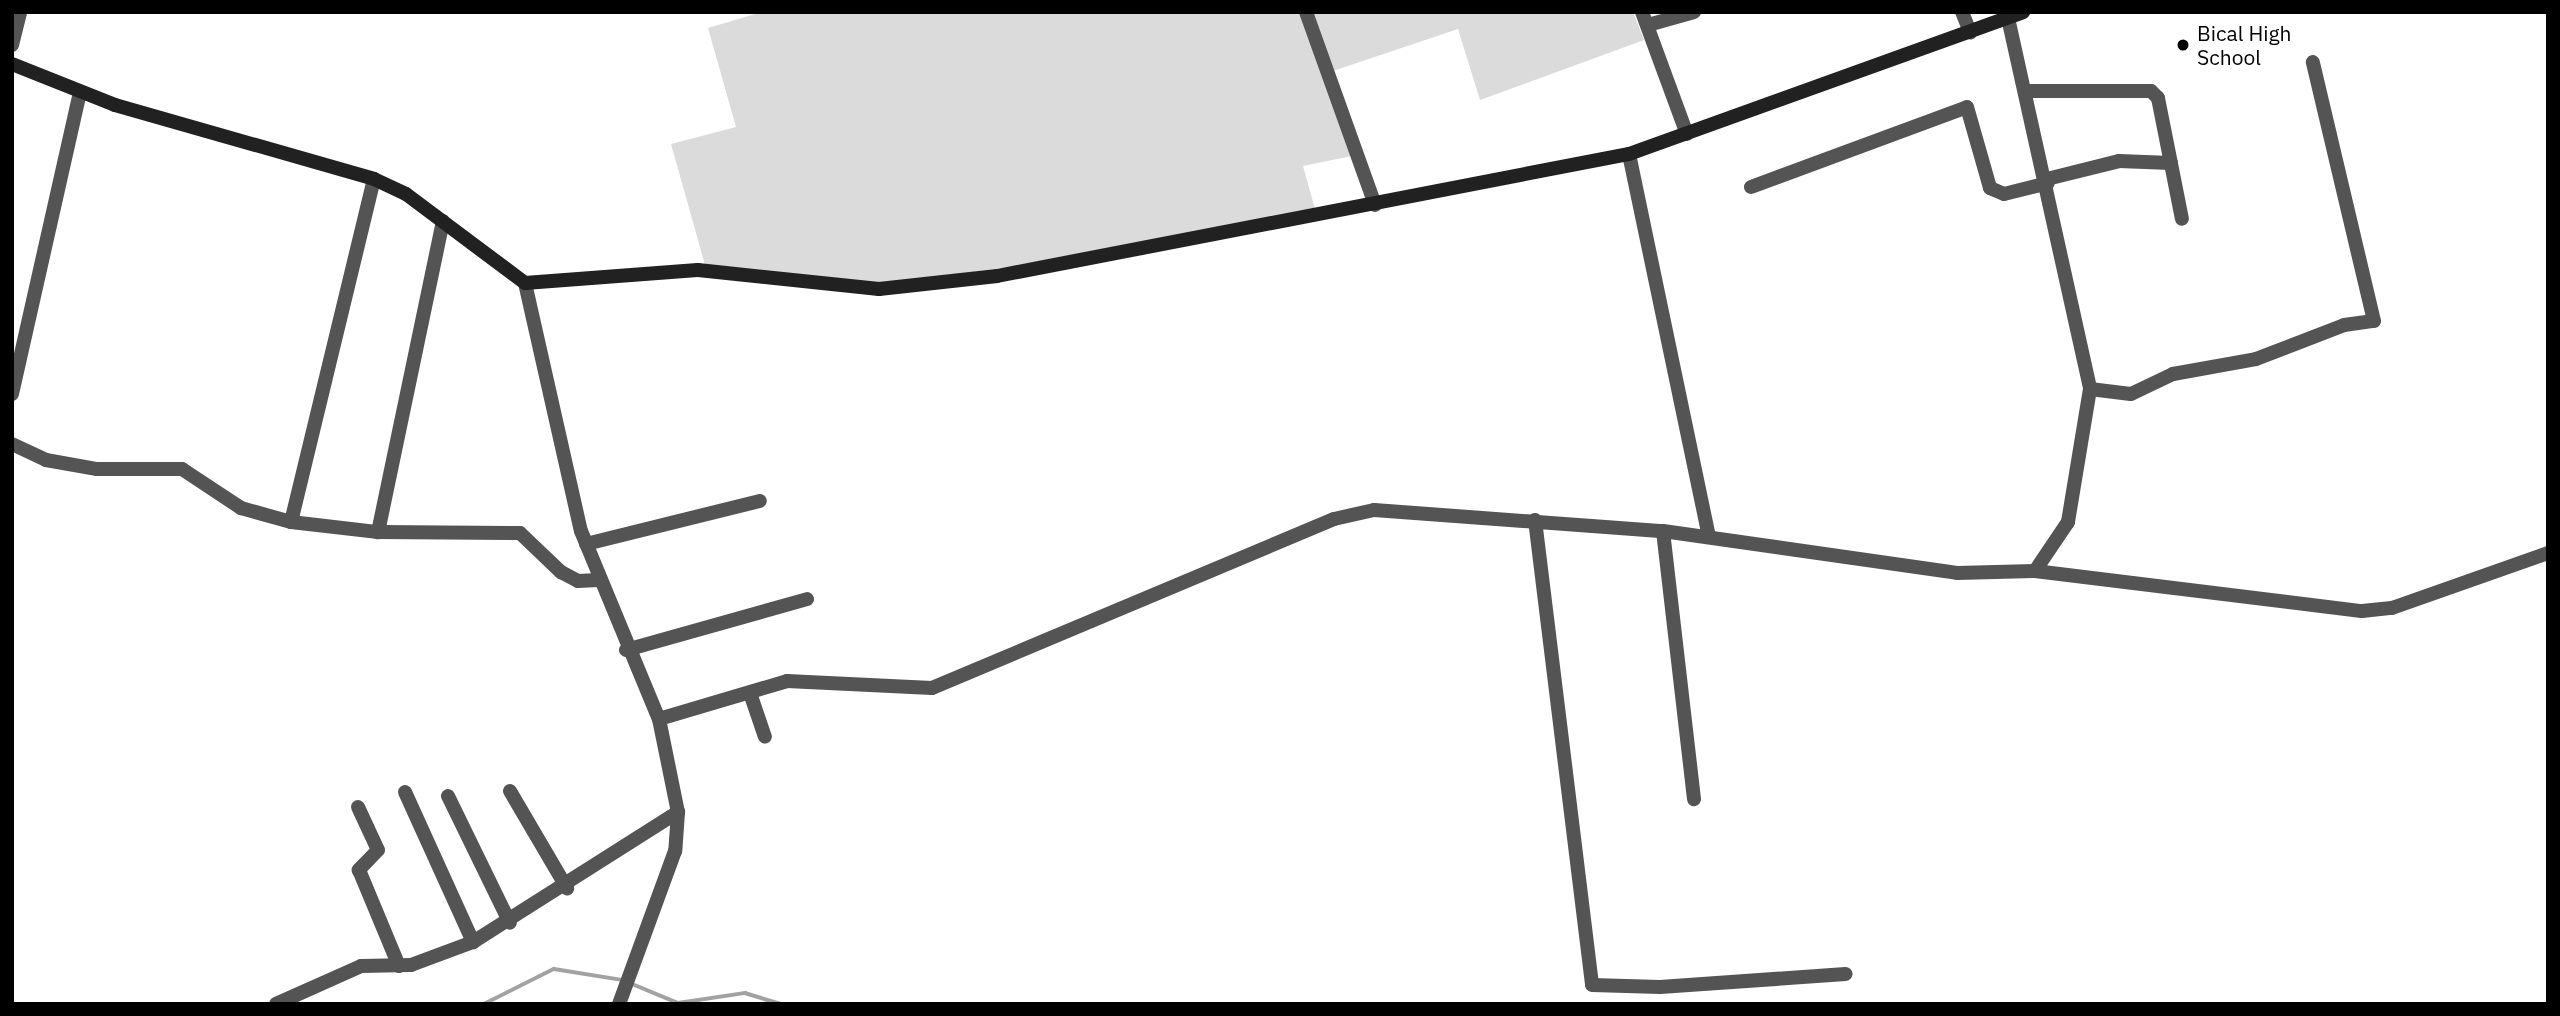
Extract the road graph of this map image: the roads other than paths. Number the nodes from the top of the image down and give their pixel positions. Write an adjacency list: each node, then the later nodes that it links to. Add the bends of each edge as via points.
1 (19, 12): 9 (street)
2 (1306, 12): 20 (street)
3 (1694, 12): 7 (street)
4 (1962, 12): 8 (street)
5 (2023, 12): 6 (street)
6 (2008, 18): 8 (street); 12 (street)
7 (1645, 19): 14 (street)
8 (1970, 32): 14 (street)
9 (12, 45)
10 (2313, 62): 24 (street, via 2374,321 2344,326 2256,359 2173,374 2131,394)
11 (12, 64): 13 (street)
12 (2029, 91): 16 (street, via 2151,91); 18 (street)
13 (80, 92): 17 (street); 25 (street)
14 (1687, 134): 15 (street)
15 (1629, 154): 20 (street); 32 (street)
16 (2171, 163): 18 (street, via 2129,160); 21 (street)
17 (374, 179): 22 (street); 29 (street, via 329,346)
18 (2048, 181): 19 (street, via 2004,194 1990,188 1967,107); 24 (street)
19 (1751, 187)
20 (1375, 205): 23 (street, via 998,276 908,286 854,288 698,271)
21 (2182, 219)
22 (443, 221): 23 (street); 31 (street)
23 (525, 283): 33 (street)
24 (2091, 389): 35 (street, via 2068,522)
25 (12, 394)
26 (12, 444): 29 (street, via 46,460 97,469 182,469 230,504)
27 (760, 501): 33 (street)
28 (1535, 520): 30 (street); 39 (street, via 1356,512 932,688 802,680); 52 (street, via 1592,985 1661,987)
29 (292, 522): 31 (street)
30 (1663, 531): 32 (street); 45 (street)
31 (378, 532): 36 (street, via 520,533 561,572)
32 (1709, 536): 35 (street, via 1957,573)
33 (586, 544): 36 (street)
34 (2548, 553): 35 (street, via 2392,608 2362,611)
35 (2035, 571)
36 (598, 580): 38 (street)
37 (807, 598): 38 (street)
38 (626, 650): 40 (street)
39 (750, 693): 40 (street); 41 (street)
40 (659, 719): 47 (street)
41 (765, 737)
42 (510, 791): 48 (street)
43 (405, 792): 50 (street)
44 (448, 796): 49 (street)
45 (1695, 799)
46 (358, 807): 51 (street, via 378,850 359,870)
47 (678, 812): 48 (street); 54 (street, via 675,851)
48 (567, 888): 49 (street)
49 (510, 923): 50 (street)
50 (474, 942): 51 (street)
51 (399, 966): 53 (street, via 360,966)
52 (1846, 974)
53 (276, 1004)
54 (619, 1004)

